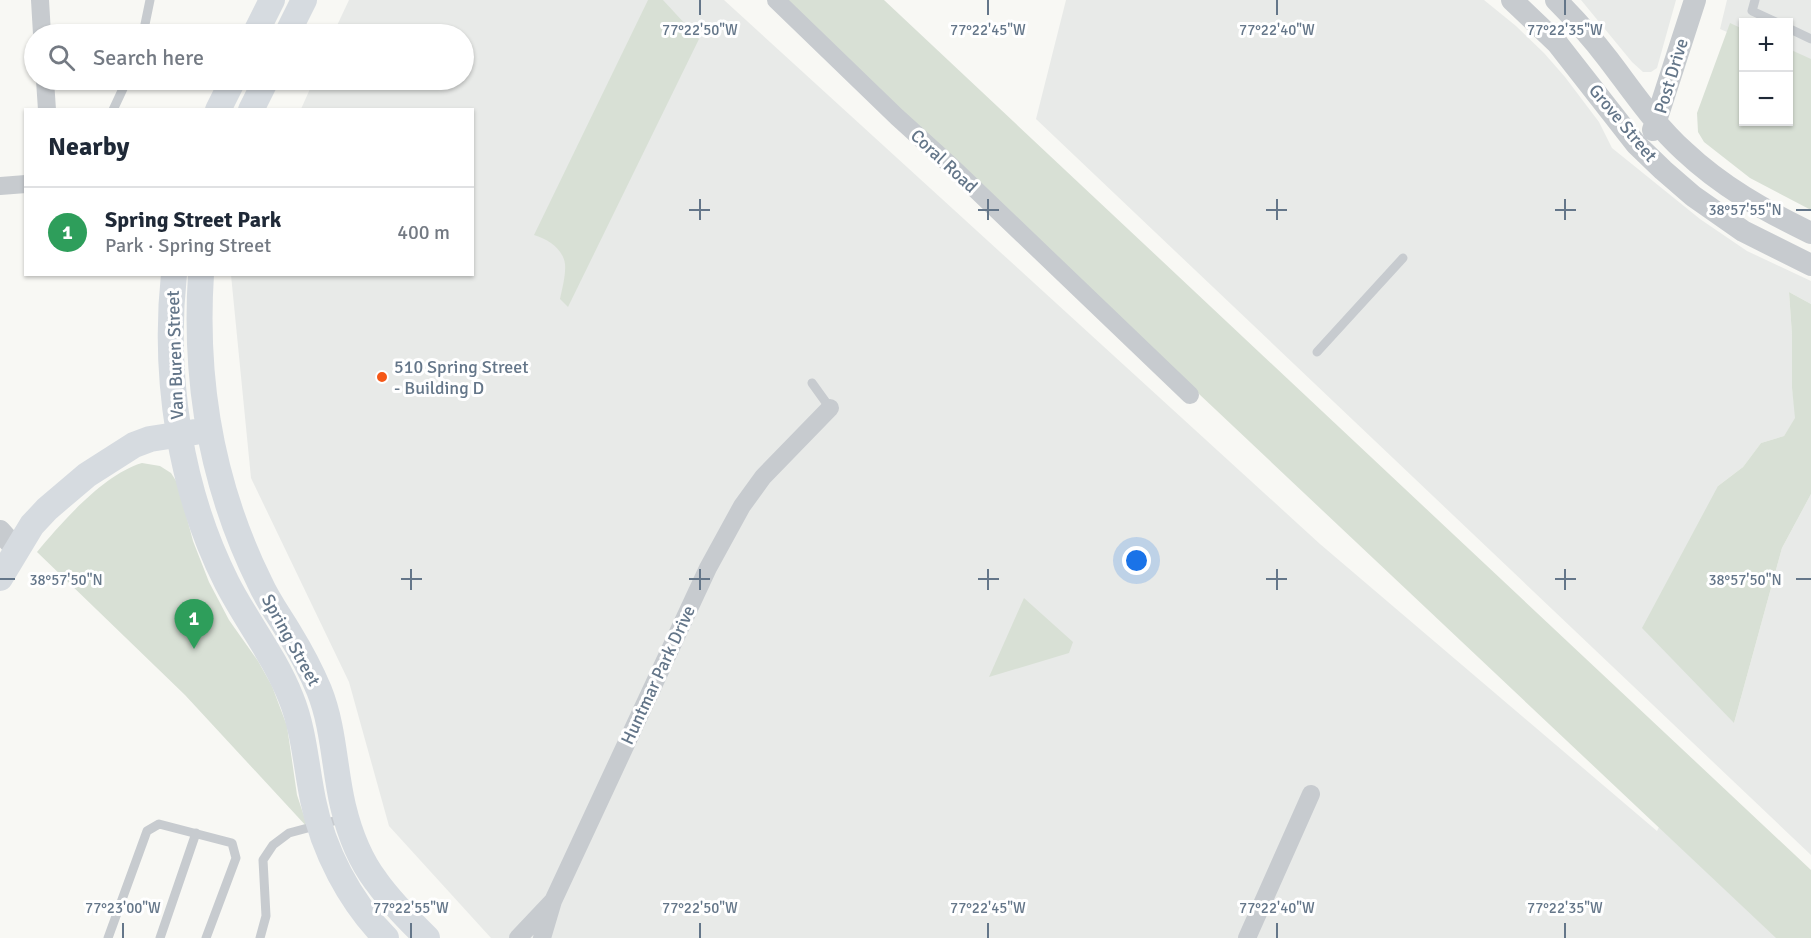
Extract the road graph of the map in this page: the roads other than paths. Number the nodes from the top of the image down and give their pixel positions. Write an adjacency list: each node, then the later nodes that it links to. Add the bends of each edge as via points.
1 (40, 0): 11 (street)
2 (150, 0): 12 (lane)
3 (272, 0): 13 (main road)
4 (304, 0): 14 (main road)
5 (776, 0): 36 (street, Coral Road)
6 (1512, 0): 26 (street, Grove Street, via 1557,42)
7 (1556, 0): 25 (street, Grove Street, via 1598,45)
8 (1695, 0): 25 (street, Post Drive)
9 (1755, 0): 10 (lane, via 1752,11)
10 (1767, 18)
11 (41, 24)
12 (145, 24)
13 (260, 24)
14 (292, 24)
15 (1793, 30): 16 (lane)
16 (1811, 39)
17 (46, 90): 21 (street)
18 (122, 90): 22 (lane)
19 (228, 90): 23 (main road)
20 (261, 90): 24 (main road)
21 (47, 108)
22 (114, 108)
23 (219, 108)
24 (252, 108)
25 (1657, 121): 26 (street, Post Drive); 29 (street, Grove Street, via 1683,150 1742,196)
26 (1644, 151): 31 (street, Grove Street, via 1718,214)
27 (24, 184): 28 (street)
28 (0, 186)
29 (1811, 233)
30 (1402, 258): 34 (lane)
31 (1811, 265)
32 (174, 276): 39 (main road, Van Buren Street, via 170,327)
33 (201, 276): 38 (main road, Van Buren Street, via 199,346)
34 (1317, 352)
35 (812, 382): 37 (lane)
36 (1190, 395)
37 (831, 408): 46 (street, Huntmar Park Drive, via 763,477 742,506 708,568)
38 (209, 430): 39 (main road, Van Buren Street); 43 (main road, Spring Street, via 246,554 320,693)
39 (178, 435): 40 (main road, Van Buren Street, via 134,445 87,475 32,525); 44 (main road, Spring Street, via 222,572 292,699)
40 (8, 540): 41 (main road, Van Buren Street)
41 (0, 578)
42 (1311, 794): 55 (street)
43 (347, 817): 44 (lane); 52 (main road, Spring Street, via 374,879)
44 (319, 825): 50 (lane, via 289,833 273,845 263,860 266,916); 51 (main road, Spring Street, via 345,882)
45 (196, 833): 47 (lane, via 159,824 147,831); 48 (lane); 49 (lane, via 232,843 236,858)
46 (553, 901): 53 (street, Huntmar Park Drive); 54 (street, Huntmar Park Drive)
47 (108, 938)
48 (160, 938)
49 (207, 938)
50 (260, 938)
51 (386, 938)
52 (427, 938)
53 (518, 938)
54 (542, 938)
55 (1247, 938)

